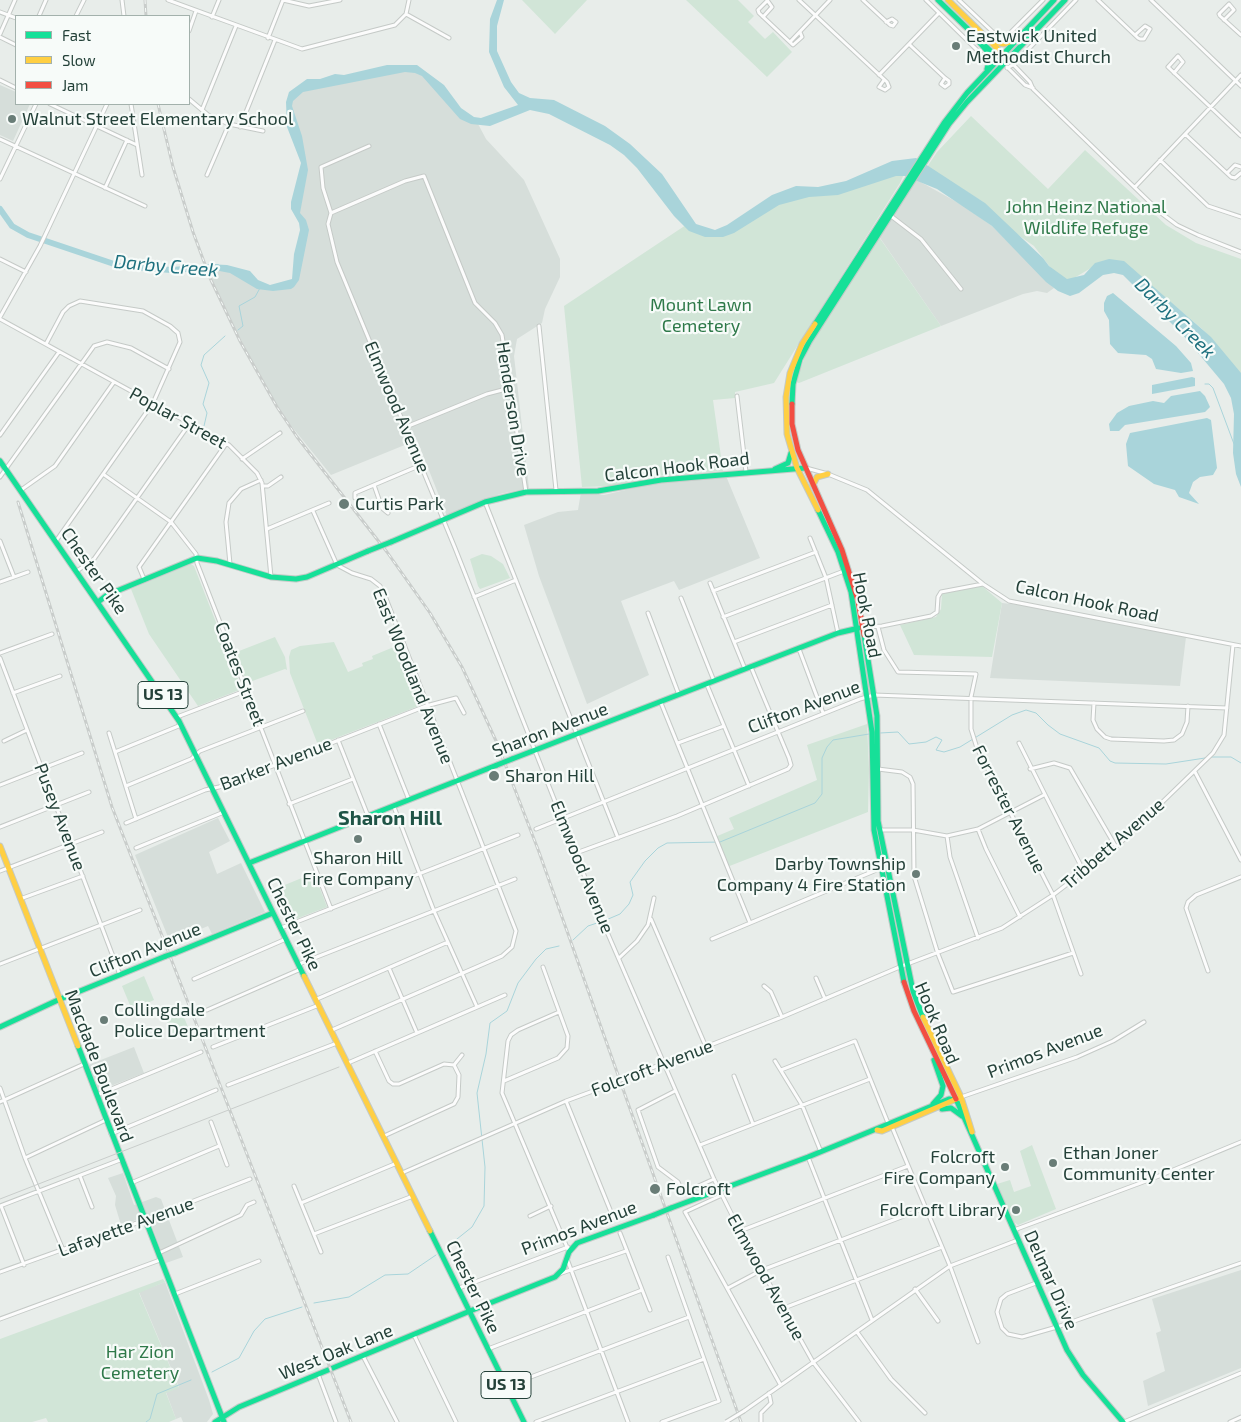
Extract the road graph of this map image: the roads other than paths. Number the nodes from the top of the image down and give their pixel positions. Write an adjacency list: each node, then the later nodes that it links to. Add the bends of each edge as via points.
1 (15, 0): 29 (street)
2 (46, 0): 30 (street)
3 (84, 0): 31 (street)
4 (122, 0): 32 (street)
5 (168, 0): 24 (street)
6 (219, 0): 34 (street)
7 (283, 0): 8 (street, via 308,6); 47 (street)
8 (340, 0)
9 (409, 0): 28 (street)
10 (767, 0): 35 (street, via 772,7); 35 (street, via 758,10)
11 (799, 0): 33 (street)
12 (830, 0): 33 (street)
13 (863, 0): 38 (street)
14 (926, 0): 27 (street)
15 (938, 0): 39 (main road)
16 (948, 0): 51 (main road)
17 (959, 0): 18 (street, via 1002,39 1008,37)
18 (1043, 0)
19 (1054, 0): 50 (main road)
20 (1065, 0): 56 (main road)
21 (1076, 0): 57 (street)
22 (1098, 0): 44 (street)
23 (1151, 0): 66 (street)
24 (179, 2): 25 (street)
25 (196, 11): 34 (street); 41 (street)
26 (0, 12): 29 (street)
27 (939, 13): 43 (street); 53 (street)
28 (406, 14): 48 (street); 49 (street, via 390,26 310,48 297,48)
29 (9, 15): 36 (street); 45 (street)
30 (39, 15)
31 (76, 15)
32 (124, 15)
33 (815, 15): 35 (street, via 790,42); 62 (street)
34 (212, 17): 40 (street)
35 (763, 17)
36 (15, 18)
37 (1224, 20): 37 (street, via 1234,10 1229,4 1219,13); 46 (street)
38 (886, 22)
39 (961, 22): 42 (main road); 43 (street)
40 (236, 26): 47 (street); 76 (street)
41 (190, 27)
42 (967, 28): 55 (main road); 59 (main road, via 989,55)
43 (955, 29): 54 (street)
44 (1135, 35): 44 (street, via 1143,40 1150,29 1145,26)
45 (0, 36): 52 (street)
46 (1241, 36)
47 (268, 38): 49 (street)
48 (449, 38)
49 (275, 40): 79 (street)
50 (1016, 40): 51 (main road, via 1004,44); 55 (main road)
51 (991, 41): 55 (main road)
52 (15, 44)
53 (909, 44): 62 (street); 63 (street)
54 (981, 54)
55 (1001, 56): 56 (main road); 58 (main road); 59 (main road)
56 (1008, 59): 57 (street); 58 (main road)
57 (1013, 65): 58 (street); 69 (street)
58 (1006, 66): 69 (street, via 1025,85); 88 (main road, via 960,109)
59 (986, 73): 88 (main road, via 956,107)
60 (1174, 73): 60 (street, via 1183,62 1178,56 1168,66); 75 (street)
61 (1241, 75): 66 (street)
62 (879, 76): 65 (street)
63 (945, 78)
64 (0, 80): 68 (street)
65 (884, 80)
66 (1235, 81): 67 (street); 75 (street)
67 (1241, 86)
68 (15, 88)
69 (1033, 88): 97 (street)
70 (190, 100): 76 (street)
71 (36, 105): 85 (street)
72 (52, 105): 78 (street)
73 (107, 105): 78 (street)
74 (131, 105): 86 (street)
75 (1210, 107): 81 (street); 82 (street)
76 (202, 110): 77 (street)
77 (229, 124): 79 (street); 95 (street)
78 (97, 125): 84 (street); 93 (street)
79 (240, 127): 80 (street)
80 (264, 131)
81 (1185, 134): 89 (street); 91 (street)
82 (1241, 136)
83 (0, 138): 85 (street)
84 (127, 140): 86 (street); 98 (street)
85 (15, 146): 93 (street); 96 (street)
86 (138, 146): 94 (street)
87 (369, 146): 100 (street, Elmwood Avenue, via 320,167)
88 (926, 154): 101 (main road, Hook Road)
89 (1160, 160): 97 (street); 102 (street, via 1208,206)
90 (1241, 167): 91 (street, via 1235,165)
91 (1227, 173): 92 (street, via 1233,178)
92 (1241, 173)
93 (75, 174): 98 (street); 105 (street)
94 (142, 175)
95 (207, 175)
96 (0, 179)
97 (1135, 187): 103 (street, via 1177,225)
98 (105, 188): 99 (street)
99 (145, 206)
100 (331, 214): 114 (street, Henderson Drive, via 405,181 424,176 475,303 502,335); 118 (street, Elmwood Avenue, via 328,224 337,262)
101 (888, 214): 106 (street, via 920,239); 121 (main road, Hook Road, via 795,357 785,406); 127 (main road, Hook Road, via 800,359 793,384 791,413)
102 (1241, 217)
103 (1241, 252)
104 (0, 260): 105 (street)
105 (26, 272): 107 (street)
106 (961, 288)
107 (0, 318): 109 (street, Poplar Street)
108 (539, 326): 140 (street)
109 (46, 344): 110 (street, Poplar Street); 112 (street, via 69,306 80,302 143,311 178,333 178,351)
110 (59, 352): 111 (street, Poplar Street); 120 (street)
111 (82, 364): 112 (street, via 94,346 107,342 131,348); 113 (street, Poplar Street); 129 (street)
112 (169, 369): 116 (street)
113 (114, 382): 116 (street, Poplar Street); 139 (street, via 54,467)
114 (510, 388): 118 (street); 141 (street, Henderson Drive)
115 (737, 396): 130 (street)
116 (153, 403): 117 (street, Poplar Street); 131 (street)
117 (190, 423): 122 (street, Poplar Street); 142 (street)
118 (406, 426): 125 (street, Elmwood Avenue)
119 (280, 433): 123 (street)
120 (0, 435)
121 (789, 442): 126 (main road, Hook Road); 128 (main road, via 790,460 785,466)
122 (226, 444): 123 (street, Poplar Street); 149 (street)
123 (242, 459): 135 (street, Poplar Street)
124 (0, 461): 129 (main road, Chester Pike / US 13)
125 (421, 465): 136 (street); 148 (street, Elmwood Avenue)
126 (797, 468): 127 (main road, Calcon Hook Road); 128 (main road, Calcon Hook Road); 158 (main road, Hook Road)
127 (805, 468): 132 (street, Calcon Hook Road); 138 (main road, Hook Road)
128 (775, 469): 130 (main road, Calcon Hook Road)
129 (7, 470): 133 (street); 139 (main road, Chester Pike / US 13)
130 (746, 472): 140 (main road, Calcon Hook Road, via 661,480 598,491)
131 (103, 474): 142 (street, Coates Street); 153 (street)
132 (828, 474): 138 (main road, via 816,477); 168 (street, Calcon Hook Road, via 872,494)
133 (0, 477)
134 (281, 477): 137 (street)
135 (261, 480): 137 (street, Poplar Street); 156 (street, via 242,489 229,503 226,522)
136 (374, 485): 143 (street, via 355,493); 147 (street, via 382,508)
137 (263, 486): 150 (street, Poplar Street)
138 (813, 486): 176 (main road, Hook Road, via 842,550)
139 (21, 490): 153 (main road, Chester Pike / US 13)
140 (556, 490): 141 (main road, Calcon Hook Road)
141 (526, 492): 144 (main road, Calcon Hook Road)
142 (137, 498): 149 (street, Coates Street); 159 (street, via 94,559)
143 (355, 498)
144 (485, 502): 148 (main road, Calcon Hook Road); 165 (street)
145 (329, 503): 146 (street)
146 (313, 511): 150 (street); 157 (street)
147 (388, 513)
148 (443, 520): 157 (main road, Calcon Hook Road, bridge); 170 (street, Elmwood Avenue)
149 (171, 522): 155 (street, Coates Street); 164 (street, via 139,567)
150 (267, 529): 162 (street, Poplar Street)
151 (810, 538): 154 (street)
152 (0, 541): 161 (street)
153 (56, 541): 159 (main road, Chester Pike / US 13)
154 (816, 552): 163 (street); 169 (street)
155 (197, 558): 156 (main road, Calcon Hook Road); 164 (main road); 192 (street, Coates Street)
156 (230, 564): 162 (main road, Calcon Hook Road)
157 (337, 564): 162 (main road, Calcon Hook Road, via 296,580); 201 (street, East Woodland Avenue, via 380,586)
158 (845, 570): 163 (street); 178 (main road, Hook Road)
159 (77, 571): 172 (main road, Chester Pike / US 13)
160 (28, 572): 161 (street)
161 (14, 577): 166 (street)
162 (271, 577)
163 (826, 578): 173 (street); 175 (street)
164 (144, 579): 172 (main road)
165 (516, 580): 170 (street); 215 (street)
166 (0, 582)
167 (710, 583): 169 (street)
168 (983, 584): 177 (street, via 941,592 937,612 931,616); 182 (street, Calcon Hook Road, via 1009,601)
169 (713, 591): 175 (street)
170 (474, 597): 221 (street, Elmwood Avenue)
171 (680, 598): 190 (street)
172 (98, 602): 194 (main road, Chester Pike / US 13)
173 (832, 605): 179 (street); 181 (street)
174 (648, 613): 195 (street)
175 (723, 617): 181 (street)
176 (863, 627): 177 (street); 178 (main road, Sharon Avenue); 196 (main road, Hook Road)
177 (878, 627): 197 (street, Forrester Avenue, via 884,650 898,672 976,674)
178 (856, 628): 179 (main road, Sharon Avenue); 196 (main road, Hook Road)
179 (838, 633): 184 (main road, Sharon Avenue)
180 (52, 634): 185 (street)
181 (734, 642): 188 (street)
182 (1233, 645): 183 (street, Calcon Hook Road); 203 (street, Tribbett Avenue)
183 (1241, 646)
184 (798, 649): 187 (main road, Sharon Avenue); 206 (street)
185 (0, 653)
186 (0, 658): 193 (street, Pusey Avenue)
187 (752, 667): 188 (main road, Sharon Avenue); 213 (street)
188 (745, 669): 190 (main road, Sharon Avenue)
189 (60, 676): 193 (street)
190 (714, 682): 191 (main road, Sharon Avenue)
191 (707, 685): 195 (main road, Sharon Avenue); 210 (street)
192 (245, 690): 207 (street); 211 (street, Coates Street)
193 (13, 693): 212 (street, Pusey Avenue)
194 (162, 694): 199 (street); 207 (main road, Chester Pike / US 13)
195 (679, 695): 198 (main road, Sharon Avenue)
196 (871, 696): 197 (street, Clifton Avenue); 206 (street, Clifton Avenue); 216 (main road, Hook Road)
197 (971, 697): 200 (street, Clifton Avenue); 247 (street, Forrester Avenue, via 974,738)
198 (661, 702): 215 (main road, Sharon Avenue); 219 (street)
199 (139, 704)
200 (1094, 704): 202 (street, Clifton Avenue); 202 (street, via 1093,720 1105,737 1164,741 1174,740 1182,734)
201 (426, 706): 205 (street, Barker Avenue, via 456,698); 208 (street, Barker Avenue); 233 (street, East Woodland Avenue)
202 (1188, 706): 203 (street, Clifton Avenue)
203 (1227, 708): 231 (street, Tribbett Avenue, via 1224,734)
204 (303, 711): 211 (street)
205 (464, 713)
206 (824, 714): 213 (street, Clifton Avenue)
207 (177, 717): 209 (main road, Chester Pike / US 13)
208 (379, 724): 217 (street, Barker Avenue); 241 (street)
209 (182, 725): 223 (street); 225 (main road, Chester Pike / US 13)
210 (724, 726): 219 (street); 222 (street)
211 (260, 727): 225 (street); 226 (street, Coates Street)
212 (27, 730): 218 (street); 228 (street, Pusey Avenue)
213 (778, 732): 222 (street, Clifton Avenue); 236 (street, via 789,758 789,768)
214 (110, 733): 223 (street)
215 (577, 734): 221 (main road, Sharon Avenue); 240 (street)
216 (875, 734): 229 (main road, Hook Road); 271 (main road, Hook Road, via 873,816)
217 (338, 740): 226 (street, Barker Avenue); 232 (street)
218 (4, 741)
219 (678, 743): 227 (street)
220 (1019, 743): 230 (street)
221 (535, 750): 233 (main road, Sharon Avenue, bridge); 249 (street, Elmwood Avenue)
222 (733, 750): 227 (street, Clifton Avenue); 236 (street)
223 (115, 752): 235 (street)
224 (82, 753): 228 (street)
225 (196, 754): 235 (street); 237 (main road, Chester Pike / US 13)
226 (274, 765): 237 (street, Barker Avenue); 242 (street, Coates Street)
227 (688, 767): 240 (street, Clifton Avenue); 243 (street)
228 (42, 769): 234 (street); 245 (street, Pusey Avenue)
229 (877, 769): 255 (main road, Hook Road); 256 (street, via 899,770 912,780)
230 (1030, 769): 239 (street); 264 (street, via 1054,763 1075,772)
231 (1195, 772): 264 (street, Tribbett Avenue); 268 (street)
232 (353, 779): 242 (street); 248 (street)
233 (456, 782): 241 (main road, Sharon Avenue); 266 (street, East Woodland Avenue)
234 (0, 785)
235 (126, 786): 250 (street)
236 (749, 786): 243 (street)
237 (213, 788): 246 (main road, Chester Pike / US 13); 250 (street, Barker Avenue)
238 (89, 792): 245 (street)
239 (1044, 795): 247 (street); 273 (street)
240 (604, 800): 249 (street, Clifton Avenue); 260 (street)
241 (409, 801): 244 (main road, Sharon Avenue)
242 (289, 804): 262 (street, Coates Street)
243 (703, 805): 260 (street); 288 (street)
244 (394, 806): 248 (main road, Sharon Avenue); 274 (street)
245 (56, 807): 252 (street); 261 (street, Pusey Avenue)
246 (224, 812): 265 (street); 269 (main road, Chester Pike / US 13)
247 (1012, 813): 254 (street); 279 (street, Forrester Avenue)
248 (368, 817): 262 (main road, Sharon Avenue)
249 (562, 818): 253 (street, Clifton Avenue); 267 (street, Elmwood Avenue)
250 (136, 819): 251 (street, Barker Avenue)
251 (126, 823)
252 (0, 827)
253 (536, 829)
254 (978, 829): 259 (street); 286 (street)
255 (880, 830): 256 (street); 271 (main road, Hook Road)
256 (913, 830): 259 (street); 297 (street, via 914,876)
257 (102, 832): 261 (street)
258 (518, 835): 266 (street)
259 (948, 836): 291 (street, via 950,857)
260 (618, 838): 267 (street)
261 (70, 843): 270 (street); 275 (street, Pusey Avenue)
262 (304, 843): 269 (main road, Sharon Avenue); 282 (street, Coates Street)
263 (0, 846): 270 (main road, Macdade Boulevard)
264 (1116, 847): 273 (street, Tribbett Avenue)
265 (136, 848)
266 (483, 848): 274 (street); 278 (street, East Woodland Avenue)
267 (576, 853): 298 (street, Elmwood Avenue)
268 (1241, 860)
269 (249, 863): 285 (main road, Chester Pike / US 13)
270 (8, 868): 272 (street); 281 (main road, Macdade Boulevard)
271 (884, 868): 288 (street); 300 (main road, Hook Road)
272 (0, 871)
273 (1084, 872): 279 (street, Tribbett Avenue)
274 (419, 874): 282 (street); 284 (street)
275 (83, 876): 281 (street); 289 (street, Pusey Avenue)
276 (1241, 877): 304 (street, via 1196,895 1188,902 1186,908)
277 (515, 879): 278 (street)
278 (498, 886): 284 (street); 305 (street, East Woodland Avenue, via 516,930 512,947 502,956)
279 (1053, 896): 286 (street, Tribbett Avenue); 296 (street, Forrester Avenue)
280 (654, 898): 287 (street)
281 (20, 900): 295 (main road, Macdade Boulevard)
282 (331, 909): 290 (street)
283 (140, 910): 289 (street)
284 (434, 911): 294 (street); 301 (street)
285 (273, 912): 290 (main road, Chester Pike / US 13); 307 (main road, Clifton Avenue, bridge)
286 (1020, 917): 291 (street, Tribbett Avenue)
287 (651, 919): 298 (street, via 637,941); 326 (street)
288 (750, 923): 293 (street)
289 (101, 924): 295 (street); 307 (street, Pusey Avenue)
290 (280, 929): 292 (main road, Chester Pike / US 13)
291 (978, 938): 297 (street, Tribbett Avenue)
292 (286, 939): 301 (main road, Chester Pike / US 13); 308 (street)
293 (712, 939)
294 (448, 942): 303 (street); 305 (street)
295 (39, 950): 299 (street); 313 (main road, Macdade Boulevard)
296 (1073, 953): 297 (street, via 954,992); 306 (street, Forrester Avenue)
297 (938, 954): 300 (street, Tribbett Avenue)
298 (619, 958): 334 (street, Elmwood Avenue)
299 (0, 964)
300 (905, 965): 312 (street, Folcroft Avenue); 327 (main road, Hook Road, via 911,1004); 345 (main road, Hook Road, via 916,1002)
301 (300, 967): 315 (main road, Chester Pike / US 13); 317 (street)
302 (543, 967): 318 (street)
303 (389, 968): 314 (street); 315 (street)
304 (1208, 971)
305 (463, 973): 314 (street); 316 (street)
306 (1081, 974)
307 (120, 975): 313 (main road, Clifton Avenue)
308 (194, 978)
309 (816, 978): 312 (street)
310 (764, 986): 319 (street, via 771,992)
311 (505, 995): 316 (street)
312 (824, 999): 319 (street, Folcroft Avenue)
313 (58, 1000): 321 (main road, Clifton Avenue); 333 (main road, Macdade Boulevard)
314 (402, 1000): 322 (street); 323 (street)
315 (318, 1002): 322 (main road, Chester Pike / US 13); 325 (street)
316 (477, 1007): 323 (street)
317 (207, 1010)
318 (559, 1012): 339 (street, via 513,1033 508,1041); 339 (street, via 568,1039 563,1054)
319 (782, 1017): 326 (street, Folcroft Avenue)
320 (1144, 1022): 345 (street, Primos Avenue, via 1077,1057)
321 (0, 1027)
322 (332, 1030): 324 (main road, Chester Pike / US 13)
323 (417, 1033): 328 (street)
324 (338, 1042): 332 (main road, Chester Pike / US 13); 340 (street)
325 (213, 1047)
326 (706, 1047): 334 (street, Folcroft Avenue)
327 (932, 1049): 345 (main road, Hook Road); 350 (main road, via 942,1086 941,1095)
328 (375, 1051): 332 (street); 335 (street, via 389,1081 395,1084 444,1064)
329 (201, 1052): 344 (street)
330 (462, 1055): 335 (street)
331 (775, 1061): 336 (street)
332 (348, 1063): 358 (main road, Chester Pike / US 13)
333 (84, 1064): 344 (main road, Macdade Boulevard); 346 (street)
334 (663, 1064): 343 (street, Elmwood Avenue); 347 (street, Folcroft Avenue, bridge)
335 (454, 1065): 358 (street, via 459,1074 458,1097 451,1106)
336 (781, 1070): 338 (street, via 855,1041); 349 (street)
337 (734, 1076): 355 (street)
338 (870, 1079): 349 (street); 356 (street)
339 (504, 1081): 354 (street, via 504,1098)
340 (228, 1085)
341 (0, 1088): 346 (street)
342 (216, 1090): 357 (street)
343 (676, 1091): 361 (street, Elmwood Avenue); 373 (street, via 638,1110 658,1168 678,1182 683,1193)
344 (96, 1096): 352 (main road, Macdade Boulevard)
345 (957, 1099): 350 (main road, Primos Avenue); 351 (main road, Delmar Drive); 359 (main road, Delmar Drive)
346 (5, 1100): 348 (street); 365 (street)
347 (566, 1101): 354 (street, Folcroft Avenue); 387 (street)
348 (0, 1102)
349 (802, 1105): 355 (street); 363 (street)
350 (931, 1109): 351 (main road, via 951,1108); 356 (main road, Primos Avenue)
351 (962, 1116): 359 (main road, Delmar Drive)
352 (106, 1120): 357 (main road, Macdade Boulevard); 365 (street)
353 (211, 1122): 362 (street)
354 (515, 1124): 370 (street, Folcroft Avenue); 383 (street)
355 (753, 1124): 361 (street)
356 (890, 1125): 363 (main road, Primos Avenue, via 882,1131 877,1130); 369 (street)
357 (111, 1134): 366 (main road, Macdade Boulevard)
358 (384, 1136): 367 (main road, Chester Pike / US 13)
359 (973, 1137): 389 (main road, Delmar Drive)
360 (1241, 1142): 389 (street)
361 (700, 1145): 373 (street, Elmwood Avenue)
362 (219, 1146): 368 (street); 374 (street)
363 (821, 1152): 364 (main road, Primos Avenue)
364 (808, 1157): 377 (main road, Primos Avenue); 379 (street)
365 (25, 1158): 376 (street)
366 (120, 1160): 371 (street); 374 (main road, Macdade Boulevard)
367 (397, 1163): 370 (main road, Chester Pike / US 13); 381 (street)
368 (227, 1166)
369 (908, 1166): 379 (street); 385 (street)
370 (402, 1173): 378 (main road, Chester Pike / US 13)
371 (80, 1176): 376 (street); 384 (street)
372 (250, 1179): 388 (street, Lafayette Avenue)
373 (714, 1180): 377 (street, Elmwood Avenue)
374 (130, 1183): 388 (main road, Macdade Boulevard)
375 (294, 1186): 381 (street)
376 (40, 1192): 382 (street); 396 (street)
377 (721, 1193): 390 (street, Elmwood Avenue); 397 (main road, Primos Avenue, bridge, via 671,1208); 415 (street, via 685,1212)
378 (413, 1196): 392 (street); 414 (main road, Chester Pike / US 13)
379 (823, 1198): 390 (street); 393 (street)
380 (254, 1202): 400 (street, via 247,1205 242,1215)
381 (301, 1203): 392 (street)
382 (0, 1206): 406 (street)
383 (551, 1206): 386 (street); 397 (street)
384 (92, 1207)
385 (925, 1208): 393 (street); 395 (street)
386 (530, 1216)
387 (613, 1217)
388 (145, 1220): 396 (street, Lafayette Avenue); 400 (main road, Macdade Boulevard)
389 (1014, 1230): 394 (main road, Delmar Drive)
390 (740, 1231): 408 (street, Elmwood Avenue)
391 (620, 1233): 398 (street)
392 (314, 1234): 399 (street)
393 (841, 1239): 408 (street); 412 (street)
394 (1018, 1240): 407 (street); 413 (main road, Delmar Drive)
395 (942, 1247): 407 (street); 412 (street)
396 (64, 1250): 406 (street, Lafayette Avenue)
397 (568, 1250): 403 (main road); 414 (street, Primos Avenue)
398 (626, 1251): 410 (street); 417 (street)
399 (321, 1252)
400 (158, 1253): 402 (main road, Macdade Boulevard)
401 (668, 1257): 423 (street)
402 (161, 1259): 418 (main road, Macdade Boulevard); 424 (street)
403 (567, 1259): 410 (street); 411 (main road)
404 (259, 1261): 418 (street)
405 (1241, 1263): 427 (street)
406 (24, 1264): 409 (street, Lafayette Avenue)
407 (950, 1266): 416 (street); 430 (street)
408 (762, 1270): 415 (street); 419 (street, Elmwood Avenue)
409 (0, 1272)
410 (571, 1272): 411 (street); 422 (street)
411 (559, 1274): 421 (main road, West Oak Lane)
412 (856, 1280): 419 (street); 425 (street)
413 (1036, 1283): 427 (main road, Delmar Drive); 427 (street, via 1001,1299 997,1312 1002,1328 1008,1334 1022,1337)
414 (459, 1288): 421 (main road, Chester Pike / US 13)
415 (728, 1288): 438 (street)
416 (915, 1289): 425 (street); 426 (street)
417 (642, 1290): 420 (street); 422 (street)
418 (174, 1294): 444 (main road)
419 (784, 1308): 435 (street, Elmwood Avenue)
420 (650, 1310)
421 (470, 1311): 429 (main road, West Oak Lane); 431 (main road, Chester Pike / US 13)
422 (588, 1311): 431 (street); 432 (street)
423 (689, 1317): 432 (street); 434 (street)
424 (0, 1319)
425 (872, 1320): 428 (street)
426 (938, 1321)
427 (1057, 1327): 456 (main road, Delmar Drive, via 1073,1361)
428 (857, 1332): 435 (street); 442 (street, via 896,1385)
429 (414, 1335): 433 (main road, West Oak Lane); 448 (street)
430 (978, 1342)
431 (488, 1349): 439 (main road, Chester Pike / US 13)
432 (602, 1350): 439 (street); 440 (street)
433 (364, 1356): 437 (main road, West Oak Lane); 447 (street)
434 (704, 1359): 440 (street); 452 (street, via 718,1401)
435 (813, 1362): 438 (street); 455 (street, Elmwood Avenue)
436 (1241, 1373): 456 (street)
437 (318, 1374): 444 (main road, West Oak Lane, via 239,1407); 446 (street)
438 (780, 1384): 441 (street)
439 (507, 1386): 449 (main road, Chester Pike / US 13)
440 (617, 1392): 450 (street); 451 (street)
441 (768, 1393): 453 (street, bridge); 454 (street, via 771,1403 761,1413)
442 (925, 1413)
443 (1241, 1417): 457 (street)
444 (223, 1419): 445 (main road, West Oak Lane)
445 (215, 1422)
446 (336, 1422)
447 (397, 1422)
448 (456, 1422)
449 (524, 1422)
450 (536, 1422)
451 (628, 1422)
452 (662, 1422)
453 (726, 1422)
454 (762, 1422)
455 (859, 1422)
456 (1124, 1422)
457 (1230, 1422)

